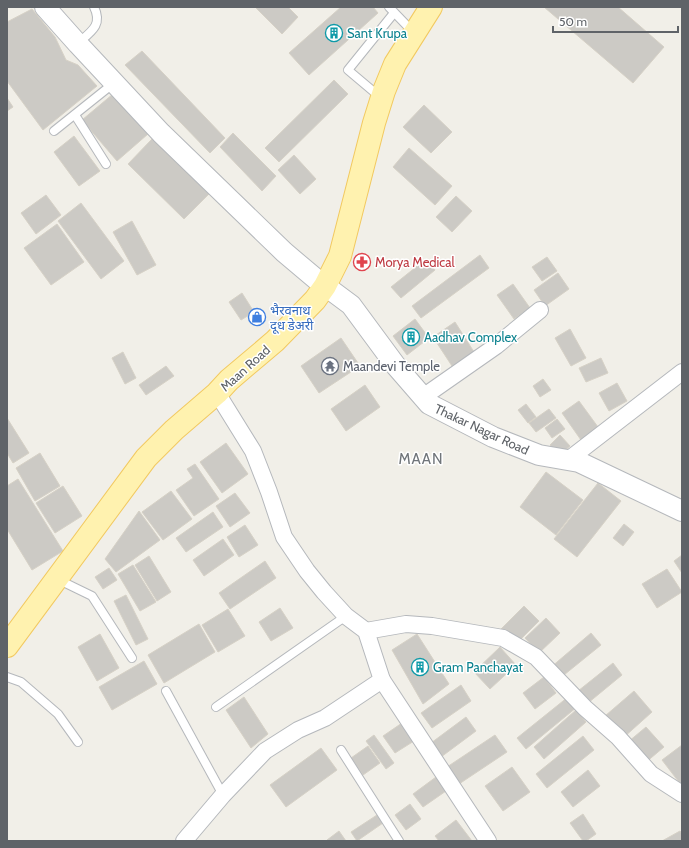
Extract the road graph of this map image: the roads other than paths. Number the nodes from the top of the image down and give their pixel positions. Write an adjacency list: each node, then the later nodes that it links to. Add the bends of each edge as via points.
1 (45, 7): 6 (street, Thakar Nagar Road)
2 (94, 7): 6 (lane, via 98,16 97,23)
3 (430, 7): 5 (main road, Maan Road)
4 (392, 10): 5 (lane); 8 (lane, via 348,70)
5 (414, 33): 8 (main road, Maan Road, via 395,64)
6 (78, 44): 7 (street, Thakar Nagar Road)
7 (114, 83): 9 (lane); 12 (street, Thakar Nagar Road, via 161,133 284,252)
8 (382, 98): 12 (main road, Maan Road, via 340,256)
9 (75, 115): 10 (lane); 11 (lane)
10 (54, 131)
11 (106, 164)
12 (325, 286): 15 (main road, Maan Road, via 315,300 275,341); 16 (street, Thakar Nagar Road, via 351,305)
13 (540, 310): 16 (street, via 496,346)
14 (682, 372): 17 (street)
15 (217, 393): 19 (main road, Maan Road, via 146,458); 20 (street, via 253,451 284,537 307,571)
16 (423, 397): 17 (street, Thakar Nagar Road, via 429,404 493,437 540,455)
17 (568, 460): 18 (street, Thakar Nagar Road, via 580,462)
18 (682, 511)
19 (56, 579): 22 (main road, Maan Road); 23 (lane, via 92,596)
20 (346, 616): 21 (street); 27 (lane)
21 (366, 631): 25 (street); 30 (street, via 406,624 503,638 536,657 585,708 618,737 651,774)
22 (7, 646)
23 (132, 658)
24 (7, 677): 28 (lane, via 21,682 58,714)
25 (382, 680): 31 (street, via 324,718 298,730 266,751); 34 (street)
26 (166, 691): 31 (lane)
27 (216, 707)
28 (78, 742)
29 (341, 750): 33 (lane)
30 (682, 794)
31 (223, 795): 32 (street)
32 (184, 841)
33 (399, 841)
34 (488, 841)

